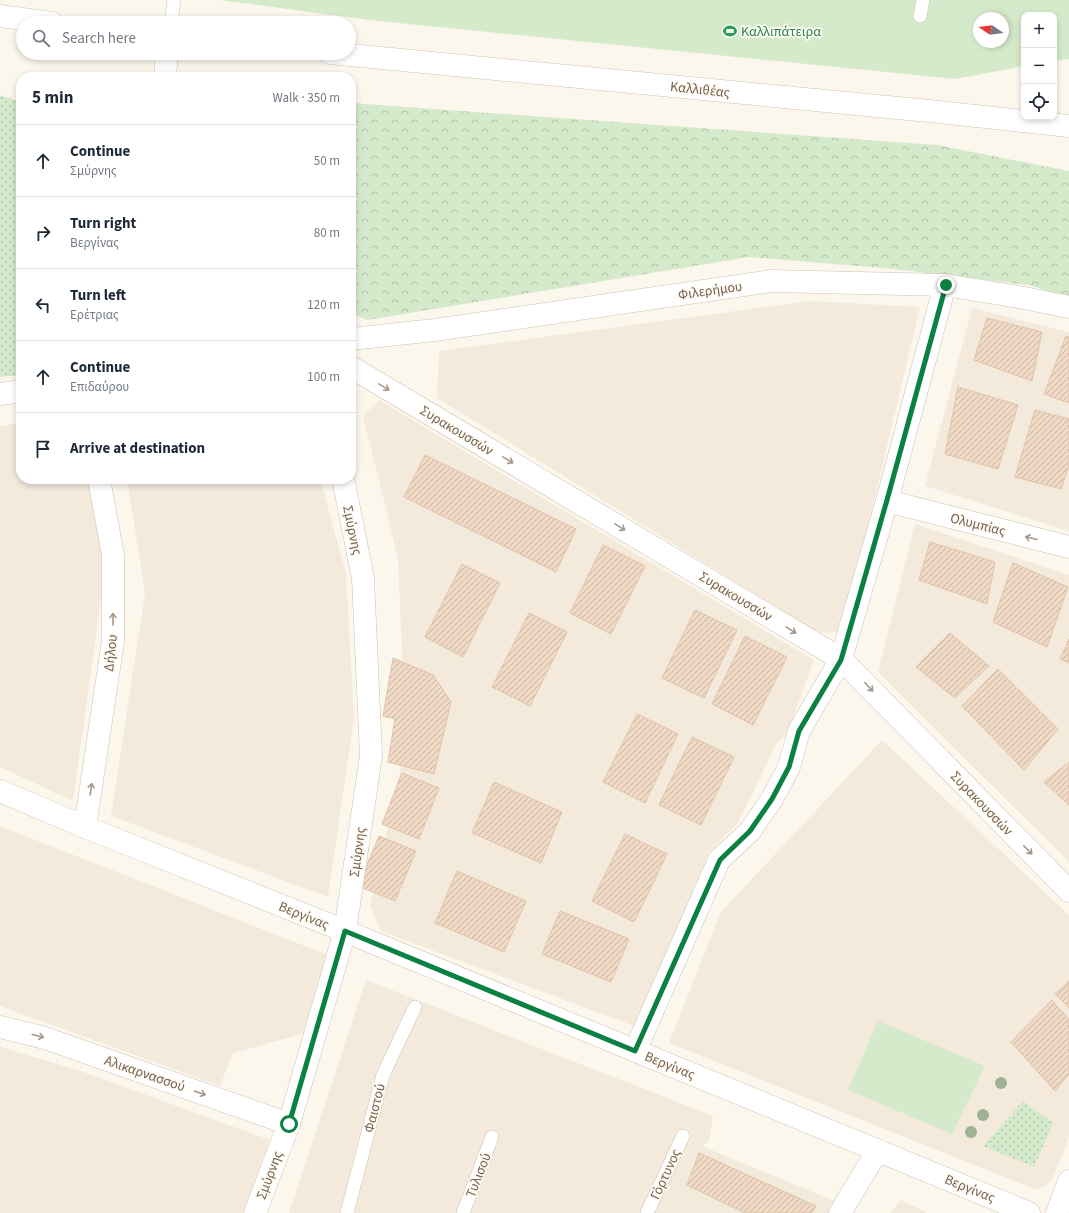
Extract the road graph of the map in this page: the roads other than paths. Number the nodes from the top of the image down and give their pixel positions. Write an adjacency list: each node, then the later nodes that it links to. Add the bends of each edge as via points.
1 (174, 0): 4 (lane)
2 (923, 0): 5 (lane)
3 (0, 16): 6 (street)
4 (172, 16)
5 (920, 16)
6 (16, 18)
7 (356, 55): 10 (street, Καλλιθέας)
8 (167, 60): 9 (street)
9 (166, 72)
10 (1069, 126)
11 (946, 285): 12 (street, Φιλερήμου); 13 (street, Φιλερήμου, via 771,281 435,330); 19 (street)
12 (1069, 307)
13 (356, 338)
14 (356, 370): 21 (street, Συρακουσσών, one-way to 21)
15 (16, 392): 16 (street)
16 (0, 394)
17 (100, 484): 23 (street, Δήλου, one-way to 17, via 113,641 113,555)
18 (344, 484): 25 (street, Σμύρνης, via 363,578 371,756)
19 (887, 500): 20 (street, Ολυμπίας, one-way to 19); 21 (street)
20 (1069, 547)
21 (841, 660): 24 (street, Συρακουσσών, one-way to 24); 28 (street, via 799,731 789,767 772,799 750,831 720,860)
22 (0, 791): 23 (street, Βεργίνας)
23 (85, 828): 25 (street, Βεργίνας)
24 (1069, 891)
25 (345, 931): 28 (street, Βεργίνας); 29 (street, Σμύρνης)
26 (415, 1007): 35 (lane, Φαιστού, via 383,1075)
27 (0, 1027): 29 (street, Αλικαρνασσού, one-way to 29, via 45,1038)
28 (635, 1051): 32 (street, Βεργίνας)
29 (289, 1124): 34 (street, Σμύρνης)
30 (683, 1136): 37 (lane, Γόρτυνος)
31 (492, 1137): 36 (lane, Τυλισού)
32 (878, 1150): 38 (street); 39 (street, Βεργίνας)
33 (1069, 1182): 40 (street)
34 (256, 1213)
35 (347, 1213)
36 (463, 1213)
37 (647, 1213)
38 (840, 1213)
39 (1029, 1213)
40 (1057, 1213)

